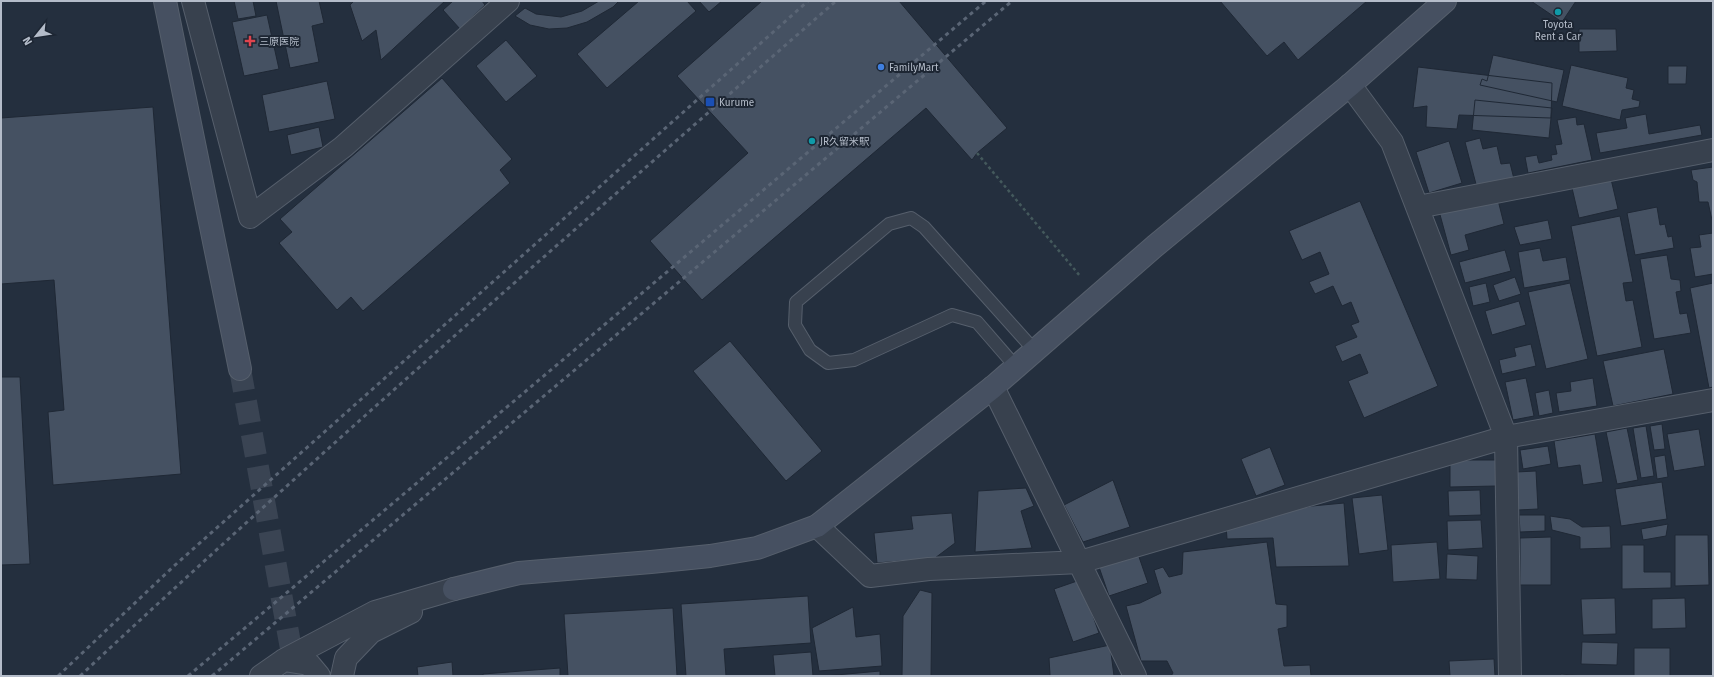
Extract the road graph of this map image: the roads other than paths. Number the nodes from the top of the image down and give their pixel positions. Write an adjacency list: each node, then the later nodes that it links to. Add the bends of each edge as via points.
1 (166, 1): 10 (street)
2 (193, 1): 3 (street, via 250,217 343,147)
3 (508, 1)
4 (1445, 1): 5 (street)
5 (1350, 85): 7 (street, via 1392,142); 8 (street, via 1155,246)
6 (1713, 150): 7 (street)
7 (1418, 207): 13 (street)
8 (1035, 351): 9 (street); 9 (lane, via 924,227 911,218 889,224 796,302 795,325 810,350 828,363 854,360 952,315 977,322)
9 (1016, 367): 11 (street)
10 (240, 369)
11 (993, 387): 14 (street); 15 (street)
12 (1713, 400): 13 (street)
13 (1506, 437): 15 (street); 22 (street)
14 (817, 526): 15 (street, via 870,576 929,569); 16 (street, via 757,548 710,556 519,573)
15 (1080, 562): 21 (street)
16 (454, 589): 17 (street, via 375,612); 20 (street, via 371,632 346,658)
17 (284, 660): 18 (street); 19 (street, via 309,664)
18 (261, 676)
19 (319, 676)
20 (342, 676)
21 (1136, 676)
22 (1510, 676)

